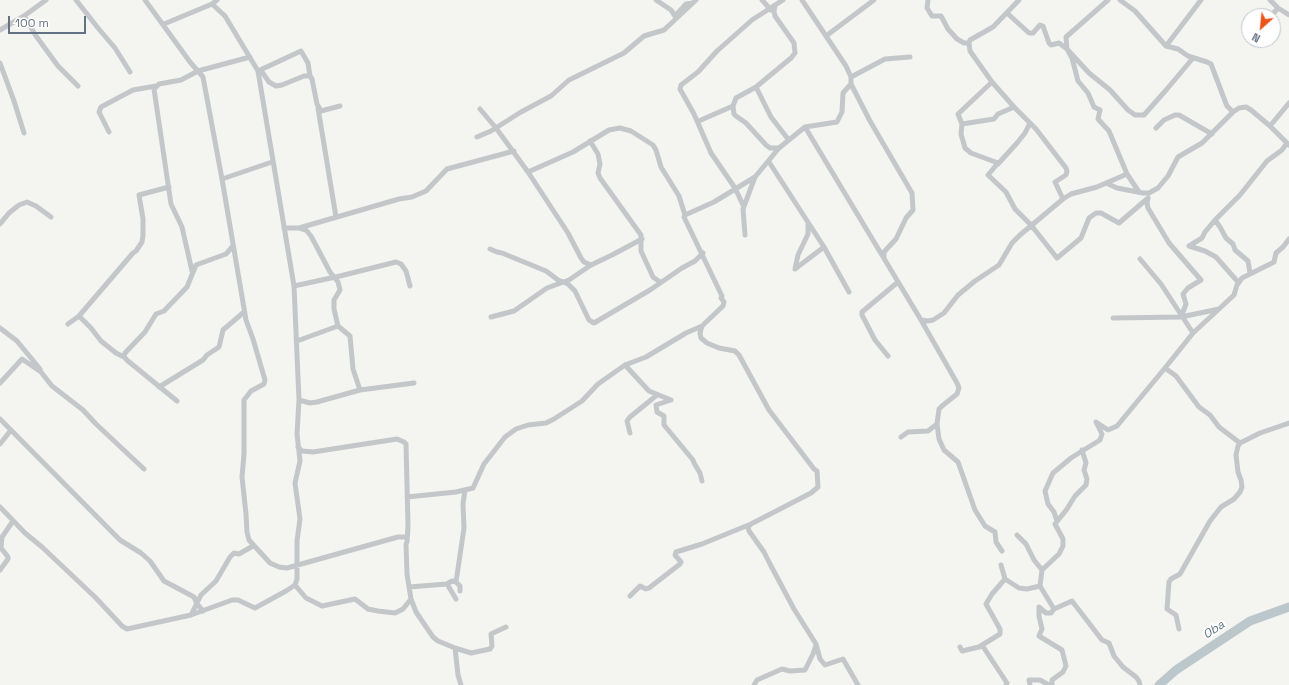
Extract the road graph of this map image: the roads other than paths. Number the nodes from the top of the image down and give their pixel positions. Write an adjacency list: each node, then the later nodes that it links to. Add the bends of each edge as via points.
1 (46, 0): 21 (street)
2 (76, 0): 33 (street, via 115,48)
3 (145, 0): 22 (street)
4 (217, 0): 17 (street)
5 (656, 0): 16 (street, via 671,10 675,16 686,4)
6 (762, 0): 19 (street)
7 (783, 0): 19 (street)
8 (802, 0): 24 (street)
9 (874, 0): 24 (street)
10 (928, 0): 25 (street, via 932,16 941,16 957,39)
11 (1019, 0): 20 (street)
12 (1108, 0): 27 (street, via 1066,37)
13 (1120, 0): 26 (street, via 1135,11)
14 (1201, 0): 26 (street)
15 (1270, 0): 18 (street)
16 (695, 1): 54 (street, via 664,30 644,36 624,53 569,80 551,96)
17 (212, 4): 22 (street); 28 (street, via 225,16)
18 (1278, 8)
19 (771, 10): 41 (street, via 794,43 795,53); 74 (street, via 752,20 681,85 680,89 711,153)
20 (1007, 13): 25 (street, via 993,27); 27 (street, via 1029,33 1033,33 1040,25 1043,26 1051,45 1059,43)
21 (24, 16): 23 (street); 39 (street, via 58,66)
22 (164, 24): 34 (street)
23 (0, 30)
24 (826, 36): 36 (street)
25 (969, 43): 37 (street, via 970,51)
26 (1166, 46): 30 (street, via 1178,49)
27 (1067, 50): 30 (street, via 1135,115 1144,115); 68 (street, via 1072,58 1078,81 1088,93 1094,107 1100,110 1098,119 1109,131)
28 (250, 57): 32 (street); 34 (street)
29 (910, 57): 36 (street, via 885,59)
30 (1193, 58): 48 (street, via 1211,64 1227,106)
31 (0, 63): 57 (street)
32 (258, 71): 35 (street, via 276,86); 35 (street, via 301,51 308,63); 65 (street)
33 (130, 72)
34 (198, 72): 40 (street, via 181,80 164,82); 71 (street, via 206,86)
35 (310, 76): 42 (street)
36 (851, 77): 38 (street)
37 (992, 82): 46 (street); 51 (street, via 958,114)
38 (851, 84): 53 (street, via 843,93 842,112 837,122); 95 (street, via 912,193 913,210 896,239 884,252)
39 (78, 86)
40 (156, 86): 56 (street, via 133,90 101,107 99,112); 73 (street, via 154,94)
41 (756, 87): 45 (street, via 736,98); 60 (street, via 771,116)
42 (317, 104): 44 (street, via 321,111); 80 (street)
43 (1289, 104): 52 (street)
44 (340, 106)
45 (733, 106): 49 (street); 63 (street, via 734,114 766,145 770,148)
46 (1014, 107): 50 (street); 51 (street, via 998,114 994,119)
47 (480, 109): 54 (street)
48 (1234, 112): 52 (street, via 1246,107); 58 (street)
49 (701, 120)
50 (1030, 123): 69 (street, via 1017,144); 77 (street, via 1067,171 1055,182)
51 (962, 124): 69 (street, via 961,134 965,148 971,153 998,163)
52 (1270, 126): 62 (street)
53 (805, 127): 60 (street); 95 (street)
54 (496, 128): 59 (street); 64 (street)
55 (1156, 128): 58 (street, via 1164,120 1179,115)
56 (109, 132)
57 (24, 133)
58 (1212, 134): 76 (street, via 1178,157 1168,176)
59 (477, 137)
60 (788, 139): 63 (street)
61 (590, 141): 67 (street, via 573,152); 79 (street, via 609,130 620,128 631,131 653,145 661,167 679,196); 90 (street, via 600,160 600,178)
62 (1288, 144): 82 (street, via 1267,161 1240,195)
63 (779, 148): 66 (street)
64 (514, 152): 67 (street); 80 (street, via 447,169 426,191 412,197)
65 (272, 162): 71 (street); 86 (street)
66 (768, 162): 70 (street); 83 (street)
67 (528, 172): 97 (street, via 568,233 581,258)
68 (1127, 174): 72 (street); 75 (street)
69 (988, 175): 85 (street, via 1006,192 1015,209)
70 (755, 177): 74 (street); 78 (street)
71 (222, 179): 91 (street)
72 (1106, 183): 75 (street); 77 (street)
73 (169, 187): 98 (street, via 171,204 182,227); 110 (street, via 138,196 143,219 142,242)
74 (735, 188): 78 (street); 79 (street, via 714,202)
75 (1138, 192): 76 (street)
76 (1148, 196): 85 (street, via 1119,223 1096,213 1089,218 1081,238 1057,258); 112 (street, via 1148,208 1169,242 1201,280 1188,288 1184,294 1186,304)
77 (1063, 199): 85 (street)
78 (743, 205): 88 (street)
79 (685, 215): 94 (street)
80 (336, 217): 87 (street)
81 (51, 218): 84 (street, via 27,202 19,205)
82 (1215, 220): 99 (street, via 1226,238 1234,244 1235,250 1248,261); 104 (street, via 1202,238 1189,246 1216,257)
83 (808, 223): 92 (street); 92 (street, via 808,234 798,255 795,269)
84 (0, 224)
85 (1031, 225): 114 (street, via 1012,243 999,266 975,280 939,316 928,321)
86 (284, 228): 87 (street); 105 (street)
87 (299, 228): 100 (street, via 306,230 311,236)
88 (745, 235)
89 (1289, 238): 99 (street, via 1276,253 1272,264)
90 (642, 239): 97 (street); 102 (street, via 641,251 653,277)
91 (233, 246): 98 (street, via 226,254 196,265); 109 (street)
92 (824, 247): 107 (street)
93 (490, 249): 101 (street, via 546,271)
94 (703, 253): 102 (street, via 695,261); 117 (street, via 724,302)
95 (884, 258): 103 (street)
96 (1140, 259): 112 (street, via 1161,284)
97 (591, 264): 101 (street)
98 (192, 272): 122 (street, via 187,287 164,311 156,314 145,332 125,352)
99 (1250, 273): 104 (street)
100 (334, 276): 105 (street); 106 (street, via 396,262 406,271); 116 (street, via 340,286 339,294 334,300)
101 (564, 282): 102 (street, via 575,291 589,320 594,322); 111 (street, via 547,288 514,311)
102 (660, 282)
103 (898, 282): 114 (street); 121 (street, via 862,312 875,340)
104 (1238, 282): 108 (street, via 1234,295)
105 (294, 286): 120 (street)
106 (410, 286)
107 (849, 292)
108 (1219, 309): 112 (street); 119 (street)
109 (244, 312): 128 (street, via 223,330 219,348); 153 (street, via 265,380 264,384 251,391 244,400 242,489 246,532)
110 (79, 316): 115 (street); 122 (street, via 101,341)
111 (491, 317)
112 (1181, 317): 113 (street); 119 (street)
113 (1113, 318)
114 (921, 320): 135 (street, via 959,388 957,394 940,409)
115 (68, 324)
116 (338, 326): 120 (street); 129 (street, via 350,336 353,369)
117 (702, 326): 123 (street, via 686,332 650,355); 150 (street, via 701,338 707,343 735,351 739,355 769,410 817,471 818,487 811,493)
118 (0, 328): 127 (street, via 17,342 51,379)
119 (1193, 333): 124 (street)
120 (297, 341): 131 (street)
121 (888, 356)
122 (124, 357): 128 (street)
123 (625, 365): 130 (street, via 644,386); 145 (street, via 595,387 582,401 554,420 516,429 505,437 484,464 473,488)
124 (1165, 368): 139 (street, via 1176,376 1199,407); 142 (street, via 1117,426 1108,430 1096,422 1102,434 1100,440)
125 (0, 383): 127 (street, via 22,359 41,372)
126 (414, 383): 129 (street)
127 (52, 386): 143 (street, via 83,410)
128 (159, 387): 132 (street)
129 (360, 390): 131 (street, via 317,402)
130 (657, 395): 137 (street, via 627,421); 144 (street, via 671,400 656,405 657,412 664,416 664,425 693,460)
131 (299, 400): 141 (street)
132 (176, 401)
133 (0, 418): 136 (street)
134 (1289, 423): 139 (street)
135 (937, 424): 138 (street, via 928,431 908,432); 154 (street, via 944,450 961,467 975,510 985,526 995,532 996,542)
136 (11, 430): 140 (street); 169 (street, via 120,540 150,561 164,581 194,597)
137 (630, 433)
138 (901, 437)
139 (1240, 443): 174 (street, via 1236,455 1242,487 1240,492 1221,507 1210,521 1180,574 1169,582 1167,609 1176,615)
140 (0, 444)
141 (298, 447): 146 (street, via 302,451 313,452 401,440 406,444); 155 (street, via 300,461 295,483 300,519 297,541)
142 (1082, 450): 149 (street, via 1086,463 1086,485); 149 (street, via 1058,467 1045,491 1048,504)
143 (144, 470)
144 (702, 481)
145 (465, 490): 146 (street); 160 (street, via 464,528)
146 (407, 497): 152 (street)
147 (0, 507): 148 (street)
148 (13, 521): 157 (street, via 2,537 1,548 8,557); 172 (street, via 127,629)
149 (1057, 521): 158 (street, via 1055,524 1063,539 1063,546 1059,554)
150 (751, 524): 166 (street, via 676,552 680,564 646,590 640,586); 175 (street, via 748,527 749,531 764,552)
151 (1017, 536): 158 (street, via 1026,544)
152 (407, 537): 155 (street, via 398,537); 163 (street)
153 (253, 546): 155 (street, via 270,563 279,567 287,568); 169 (street, via 239,554 234,553)
154 (1002, 551)
155 (298, 564): 162 (street)
156 (1001, 565): 159 (street)
157 (0, 570)
158 (1042, 570): 164 (street)
159 (1005, 579): 164 (street, via 1019,588); 176 (street, via 986,604 1000,629 1000,634)
160 (456, 582): 161 (street); 165 (street, via 460,586)
161 (447, 584): 163 (street); 168 (street)
162 (295, 585): 167 (street, via 306,598 322,606 355,599 368,609 395,613 403,609); 171 (street, via 255,608 232,600)
163 (409, 586): 167 (street)
164 (1040, 586): 170 (street)
165 (460, 591)
166 (630, 596)
167 (411, 599): 178 (street, via 416,612 433,637)
168 (456, 599)
169 (197, 604): 171 (street); 172 (street)
170 (1054, 609): 185 (street, via 1051,613 1046,613 1040,607 1039,616 1042,629 1039,636 1062,650 1066,666 1052,680); 186 (street, via 1072,601 1102,640 1109,643 1114,656 1136,677)
171 (203, 611): 172 (street)
172 (190, 615)
173 (506, 628): 178 (street, via 491,634 492,646 486,650 471,653)
174 (1179, 629)
175 (816, 644): 180 (street, via 805,670 782,670 757,680); 181 (street, via 818,656 825,665 843,659)
176 (982, 645): 177 (street, via 962,651); 182 (street)
177 (960, 647)
178 (454, 648): 179 (street)
179 (461, 685)
180 (754, 685)
181 (858, 685)
182 (1006, 685)
183 (1030, 685): 184 (street, via 1029,680 1040,680)
184 (1049, 685)
185 (1052, 685)
186 (1140, 685)

